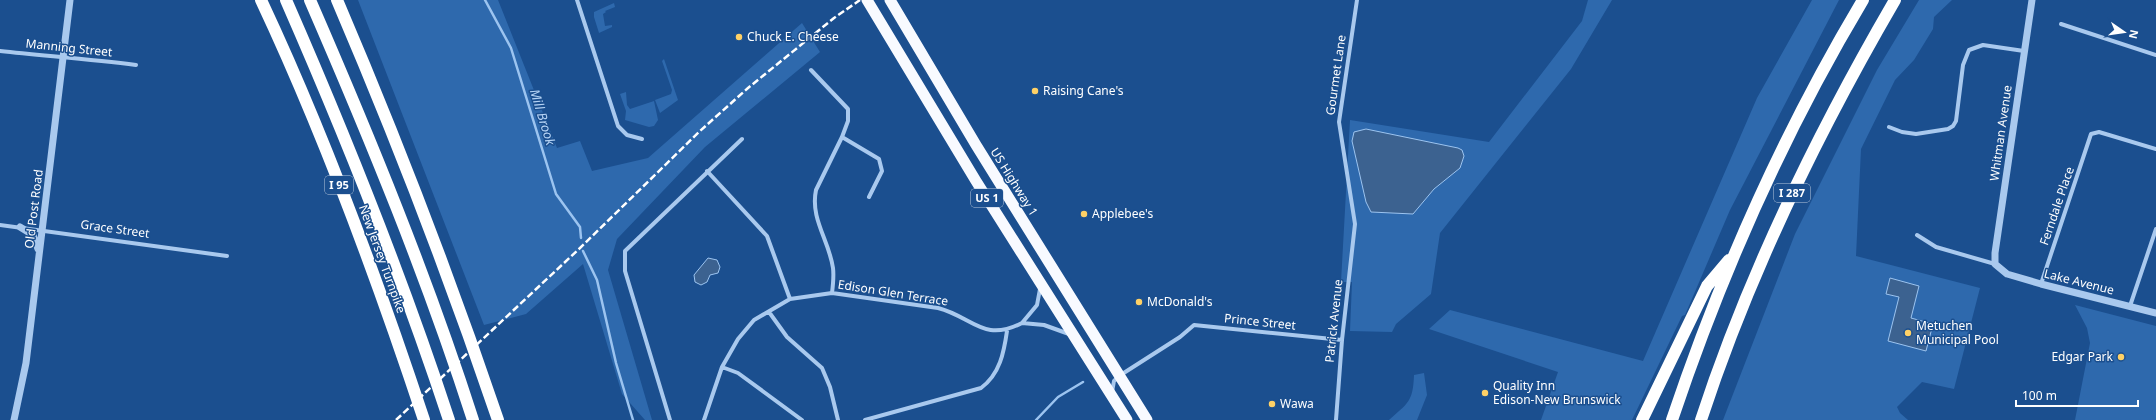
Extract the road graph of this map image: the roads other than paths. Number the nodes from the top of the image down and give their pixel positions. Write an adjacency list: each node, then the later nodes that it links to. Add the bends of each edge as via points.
1 (70, 0): 17 (street, Old Post Road)
2 (261, 0): 53 (highway, New Jersey Turnpike / I 95, via 336,176)
3 (286, 0): 51 (highway, New Jersey Turnpike / I 95, via 357,168)
4 (310, 0): 54 (highway, via 378,158)
5 (336, 0): 55 (highway, via 400,152)
6 (577, 0): 22 (street, via 618,126 627,136)
7 (867, 0): 37 (highway, US 1, via 976,181)
8 (890, 0): 49 (highway, US Highway 1 / US 1)
9 (1358, 0): 27 (street, Gourmet Lane, via 1339,122)
10 (1863, 0): 33 (highway, I 287, via 1775,164)
11 (1895, 0): 67 (highway, I 287, via 1800,175 1744,301)
12 (2032, 0): 15 (street, Whitman Avenue)
13 (2061, 24): 16 (street)
14 (0, 51): 17 (street, Manning Street)
15 (2024, 51): 20 (street, via 1983,45 1968,50 1963,65 1956,121 1948,129 1909,134); 36 (street, Whitman Avenue, via 1994,258)
16 (2156, 55)
17 (62, 57): 18 (street, Manning Street); 31 (street, Old Post Road)
18 (136, 65)
19 (811, 70): 21 (street, via 848,109 848,121)
20 (1889, 127)
21 (842, 136): 26 (street, via 879,159 882,171); 39 (street, via 814,199 817,222 833,267)
22 (642, 139)
23 (742, 139): 25 (street)
24 (2156, 149): 38 (street, Ferndale Place, via 2099,132 2091,134)
25 (707, 171): 40 (street, via 767,236); 56 (street, via 625,251 625,271)
26 (869, 197)
27 (1355, 224): 47 (street, Patrick Avenue)
28 (0, 225): 29 (street, Grace Street)
29 (20, 227): 31 (street, Grace Street); 35 (street, via 36,239)
30 (2156, 229): 41 (street)
31 (43, 230): 34 (street, Grace Street); 35 (street, Old Post Road)
32 (1917, 235): 36 (street, via 1936,247)
33 (1736, 251): 65 (highway, via 1707,286); 66 (highway, I 287)
34 (227, 256)
35 (39, 258): 52 (street, Old Post Road, via 26,363)
36 (1997, 266): 38 (street, Lake Avenue, via 2007,274)
37 (1039, 278): 44 (street, via 1040,293 1037,305); 46 (highway, US 1)
38 (2040, 284): 41 (street, Lake Avenue)
39 (832, 293): 40 (street, Edison Glen Terrace); 45 (street, Edison Glen Terrace, via 938,308 952,312 976,326 994,331)
40 (790, 299): 42 (street, Edison Glen Terrace)
41 (2130, 306): 43 (street, Lake Avenue)
42 (769, 312): 48 (street, Edison Glen Terrace, via 754,320 746,329 731,347); 59 (street, via 787,337 822,368 830,387)
43 (2156, 314)
44 (1022, 324): 45 (street); 46 (street, via 1044,325)
45 (1007, 331): 60 (street, via 997,369 981,388)
46 (1075, 336): 50 (highway, US 1)
47 (1342, 340): 49 (street, Prince Street, via 1194,325 1180,337); 64 (street, Patrick Avenue)
48 (722, 366): 57 (street, Edison Glen Terrace); 58 (street, via 738,373)
49 (1119, 376): 50 (street, via 1112,387); 63 (highway, US 1)
50 (1113, 397): 61 (highway); 62 (highway, US 1)
51 (447, 414)
52 (14, 420)
53 (424, 420)
54 (473, 420)
55 (498, 420)
56 (670, 420)
57 (704, 420)
58 (802, 420)
59 (838, 420)
60 (864, 420)
61 (1119, 420)
62 (1128, 420)
63 (1147, 420)
64 (1336, 420)
65 (1642, 420)
66 (1672, 420)
67 (1701, 420)

